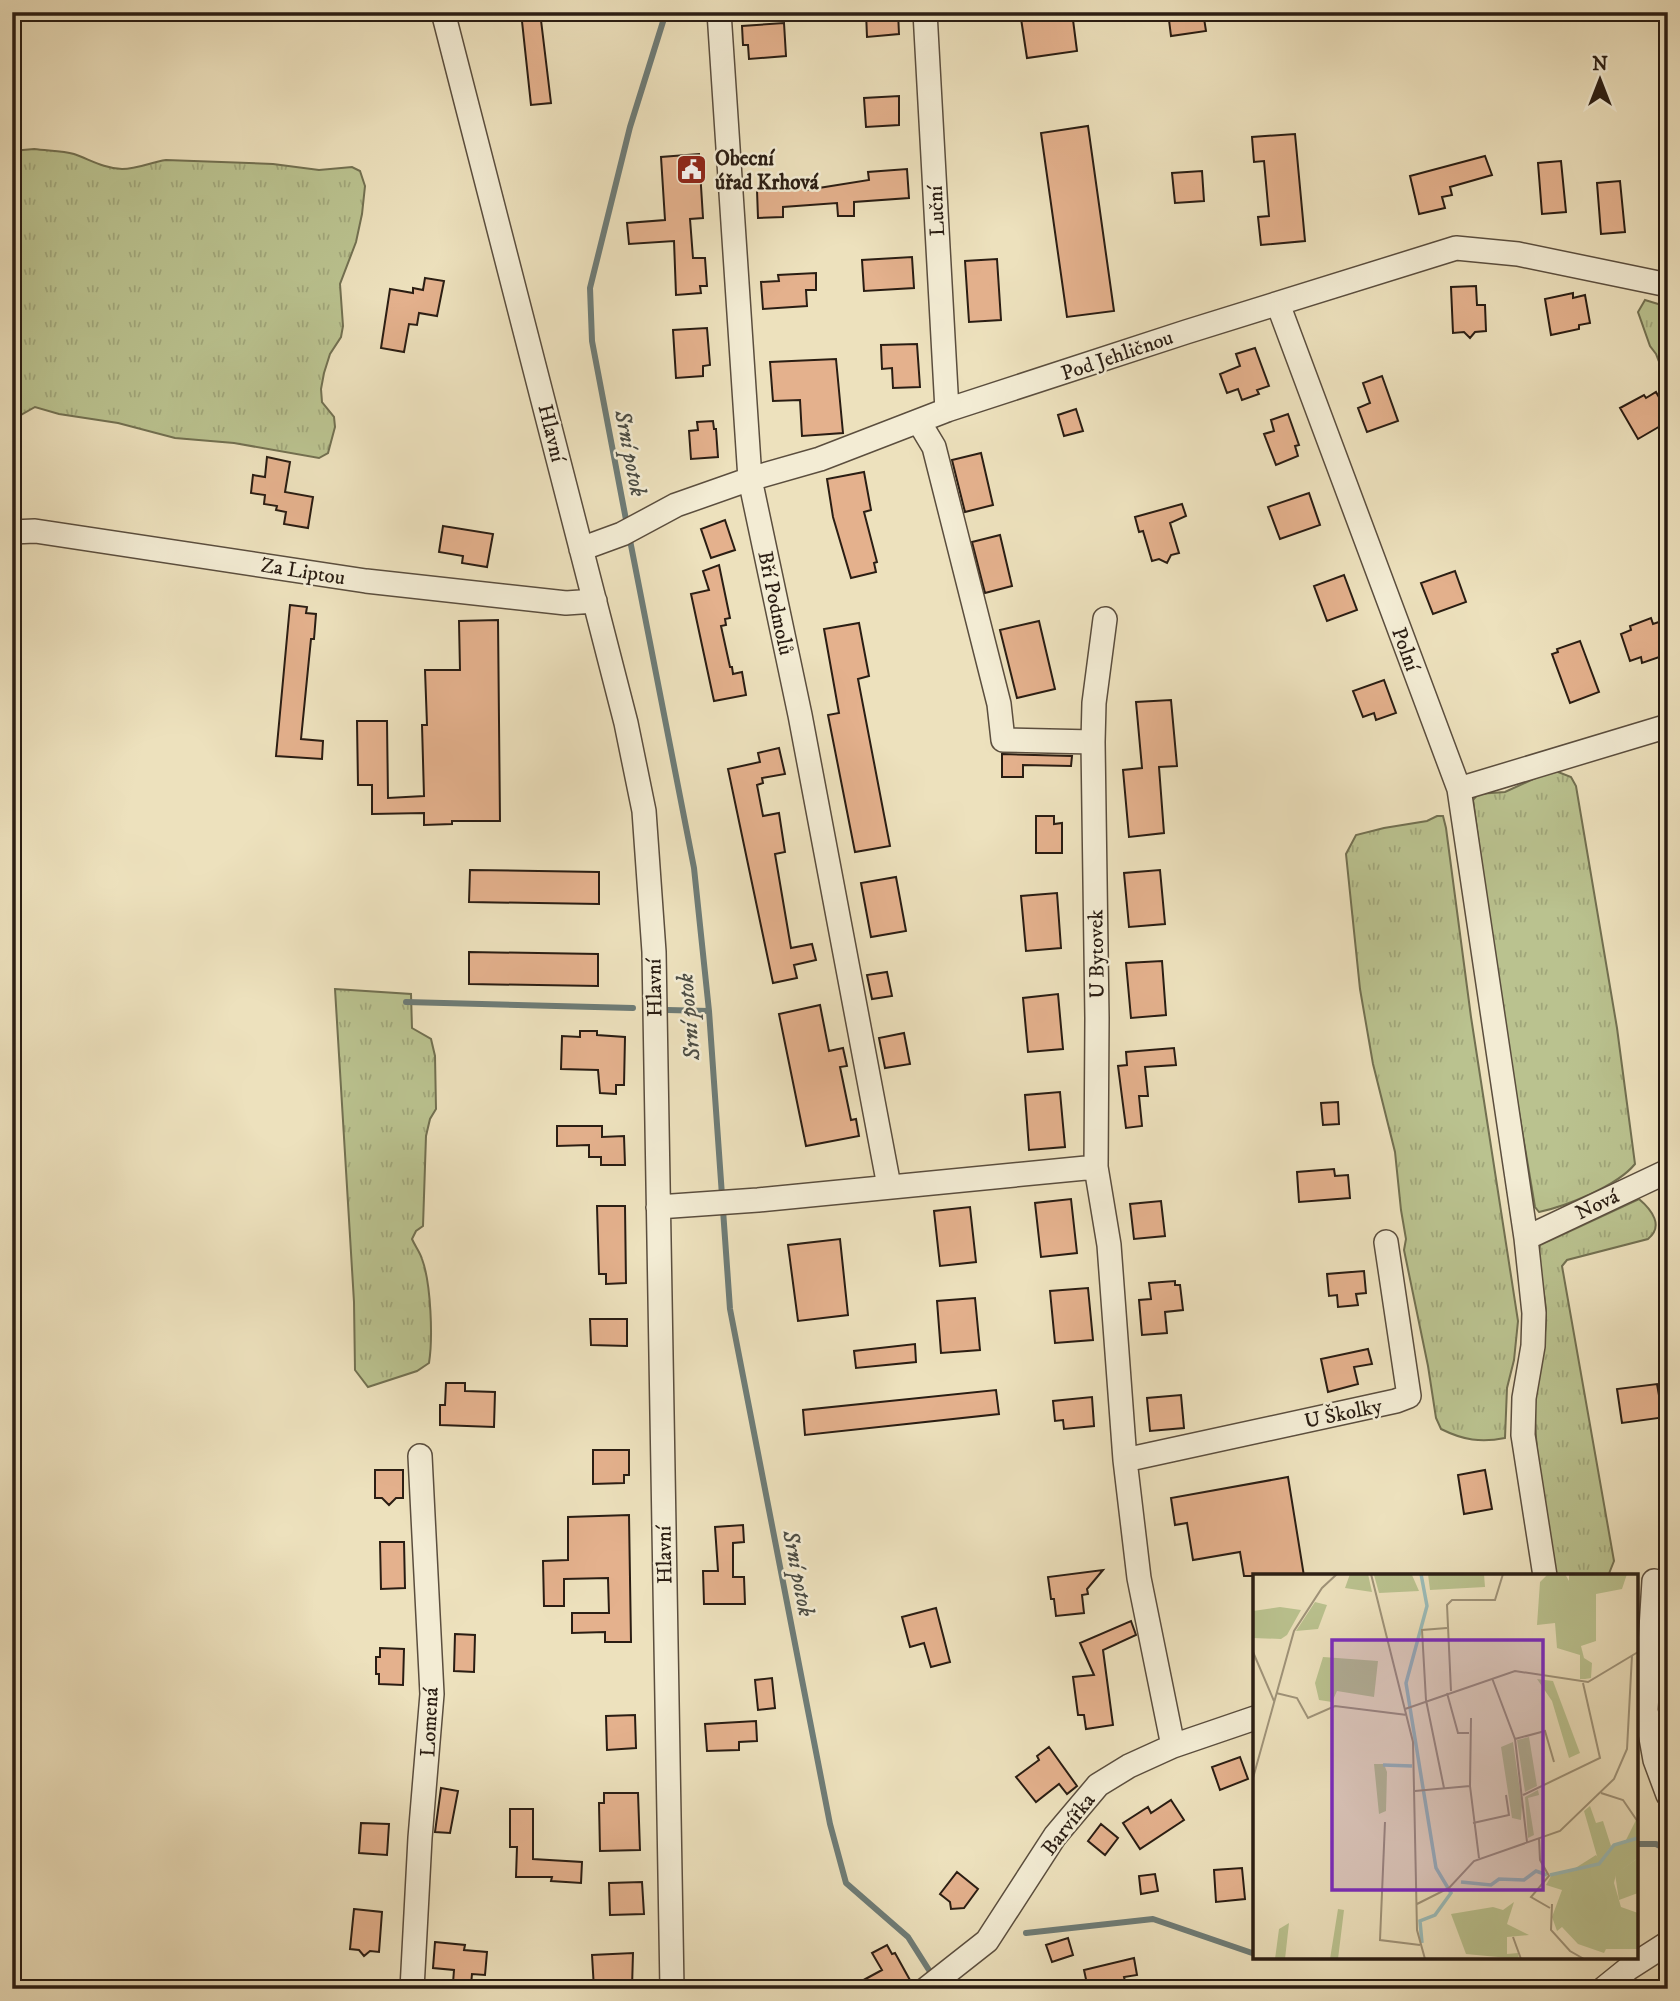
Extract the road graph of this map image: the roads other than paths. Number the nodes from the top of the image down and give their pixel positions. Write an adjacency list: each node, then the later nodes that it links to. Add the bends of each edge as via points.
1 (443, 12): 10 (street, Hlavní)
2 (719, 12): 8 (street, Bří Podmolů)
3 (925, 12): 6 (street, Luční)
4 (1668, 285): 5 (street, Pod Jehličnou, via 1518,254 1456,248)
5 (1278, 304): 6 (street, Pod Jehličnou); 15 (street, Polní)
6 (947, 410): 7 (street, Pod Jehličnou)
7 (919, 422): 8 (street, Pod Jehličnou); 14 (street, via 934,447 999,704 1003,740)
8 (750, 479): 10 (street, Pod Jehličnou, via 676,505 632,530); 18 (street, Bří Podmolů, via 800,715)
9 (12, 532): 11 (street, Za Liptou, via 35,531 366,581 566,603)
10 (581, 549): 11 (street, Hlavní)
11 (595, 601): 19 (street, Hlavní, via 636,765 647,838 654,953)
12 (1105, 619): 14 (street, U Bytovek)
13 (1668, 726): 15 (street)
14 (1093, 742): 16 (street, U Bytovek)
15 (1458, 789): 20 (street, Polní)
16 (1096, 1167): 18 (street); 23 (street, via 1109,1245)
17 (1668, 1171): 20 (street, Nová)
18 (889, 1186): 19 (street)
19 (658, 1207): 32 (street, Hlavní)
20 (1526, 1238): 24 (street, Polní, via 1534,1335 1523,1435)
21 (1386, 1242): 23 (street, U Školky, via 1409,1396)
22 (420, 1456): 31 (street, Lomená, via 432,1694)
23 (1125, 1460): 27 (street, via 1139,1578)
24 (1545, 1574)
25 (1653, 1581): 28 (street, via 1646,1710 1655,1760)
26 (1253, 1719): 27 (street, Barvířka)
27 (1173, 1746): 30 (street, Barvířka, via 1098,1785 1055,1836 987,1941)
28 (1668, 1795)
29 (1668, 1943): 33 (street)
30 (935, 1982)
31 (412, 1989)
32 (671, 1989)
33 (1603, 1989)

